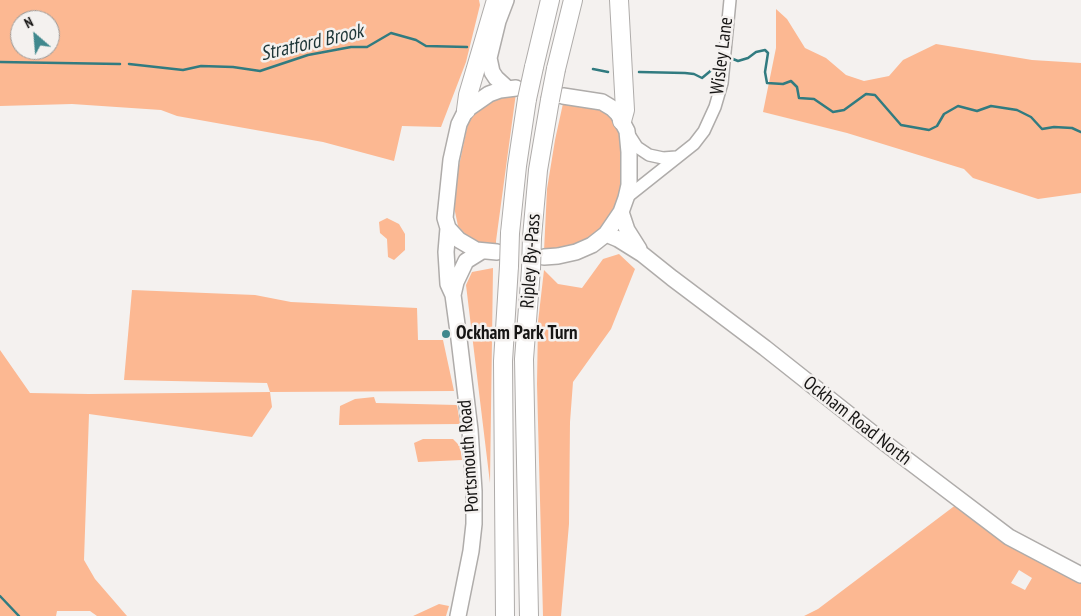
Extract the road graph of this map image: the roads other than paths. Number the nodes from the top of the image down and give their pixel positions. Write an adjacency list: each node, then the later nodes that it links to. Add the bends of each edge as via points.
1 (550, 0): 6 (highway, Ripley By-Pass, bridge, via 534,67)
2 (573, 0): 7 (highway, Ripley By-Pass, bridge, via 556,69)
3 (619, 0): 9 (highway)
4 (730, 0): 10 (street, Wisley Lane, via 722,83 715,107 704,131)
5 (497, 2): 6 (main road, via 489,58 492,72); 8 (highway)
6 (517, 92): 8 (main road, via 489,94); 19 (highway, Ripley By-Pass, bridge, via 517,166 502,361)
7 (557, 98): 9 (main road, via 602,102 612,108); 20 (highway, Ripley By-Pass, bridge, via 538,170 524,359)
8 (466, 110): 12 (main road, Portsmouth Road, via 459,124 451,160 445,218)
9 (624, 126): 10 (street, via 637,147 649,155); 11 (main road, via 630,172)
10 (676, 158): 11 (street, Wisley Lane)
11 (624, 205): 13 (main road); 14 (main road, Ockham Road North, via 628,233)
12 (448, 228): 16 (main road, Portsmouth Road, via 446,268); 16 (main road, Portsmouth Road, via 471,247 489,251 466,260)
13 (606, 234): 14 (main road, Ockham Road North); 15 (main road, via 576,252)
14 (642, 254): 17 (main road, Ockham Road North, via 1009,537)
15 (544, 257)
16 (452, 295): 18 (main road, Portsmouth Road, via 470,430 474,491 471,551)
17 (1081, 574)
18 (458, 616)
19 (505, 616)
20 (529, 616)

